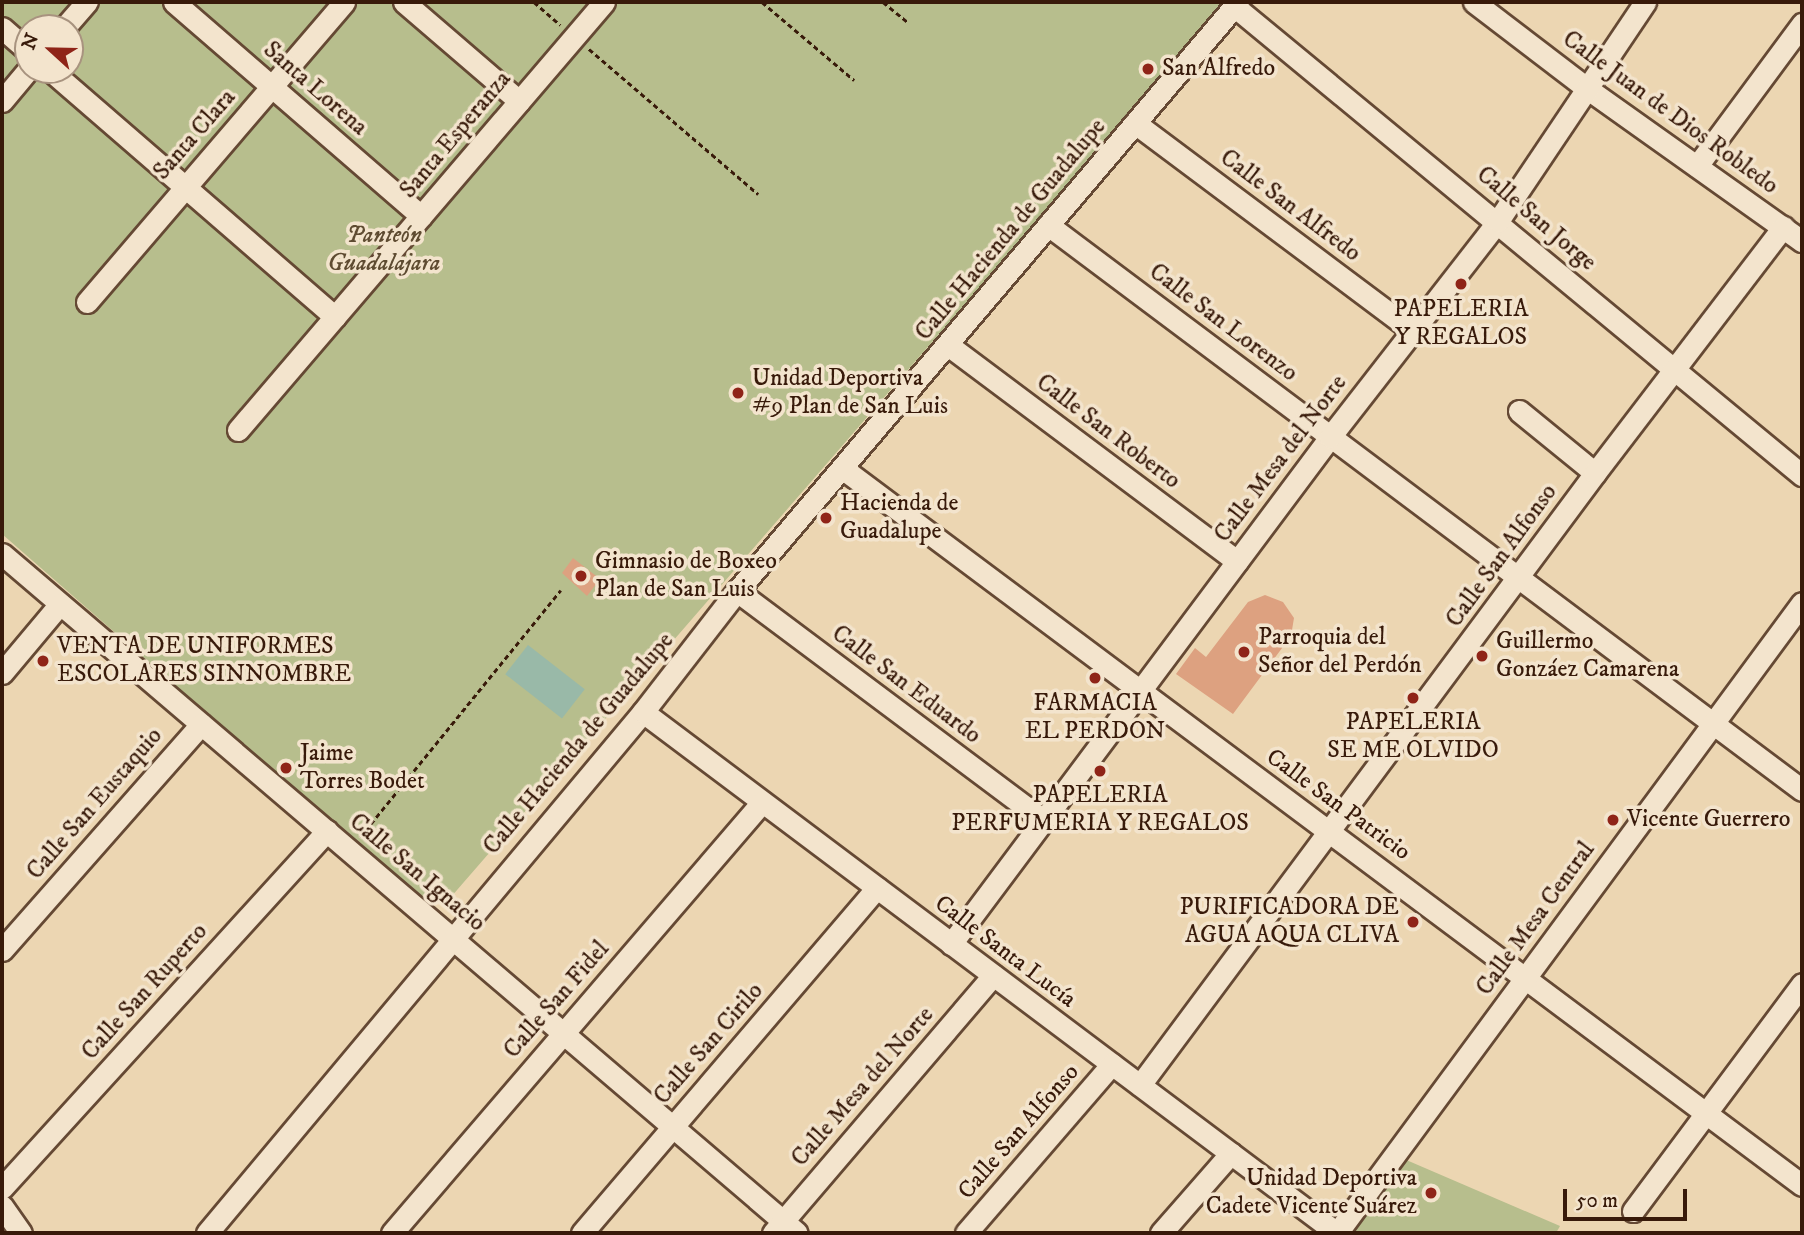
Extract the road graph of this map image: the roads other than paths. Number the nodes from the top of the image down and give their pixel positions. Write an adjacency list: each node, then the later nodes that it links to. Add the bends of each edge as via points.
1 (174, 2): 11 (street, Santa Lorena)
2 (344, 2): 11 (street, Santa Clara)
3 (404, 2): 14 (street)
4 (604, 2): 14 (street, Santa Esperanza)
5 (1474, 2): 12 (street, Calle Juan de Dios Robledo)
6 (1645, 2): 12 (street, Calle Mesa del Norte)
7 (1236, 4): 15 (street, Calle Hacienda de Guadalupe); 19 (street, Calle San Jorge)
8 (1802, 23): 16 (street)
9 (16, 84): 13 (street)
10 (66, 84): 17 (street)
11 (272, 86): 17 (street, Santa Clara); 18 (street, Santa Lorena)
12 (1585, 87): 16 (street, Calle Juan de Dios Robledo); 19 (street, Calle Mesa del Norte)
13 (2, 101)
14 (519, 101): 18 (street, Santa Esperanza)
15 (1135, 123): 20 (street, Calle Hacienda de Guadalupe); 25 (street, Calle San Alfredo)
16 (1697, 166): 21 (street, Calle Juan de Dios Robledo)
17 (185, 187): 23 (street, Santa Clara); 24 (street)
18 (421, 216): 24 (street, Santa Esperanza)
19 (1498, 221): 25 (street, Calle Mesa del Norte); 27 (street, Calle San Jorge)
20 (1048, 225): 26 (street, Calle Hacienda de Guadalupe); 30 (street, Calle San Lorenzo)
21 (1783, 227): 22 (street, Calle Juan de Dios Robledo); 27 (street, Calle San Alfonso)
22 (1802, 241)
23 (87, 302)
24 (335, 317): 29 (street, Santa Esperanza)
25 (1413, 331): 30 (street, Calle Mesa del Norte)
26 (948, 345): 31 (street, Calle Hacienda de Guadalupe); 35 (street, Calle San Roberto)
27 (1676, 370): 32 (street, Calle San Alfonso); 33 (street, Calle San Jorge)
28 (1519, 411): 32 (street)
29 (238, 430)
30 (1329, 437): 35 (street, Calle Mesa del Norte); 36 (street, Calle San Lorenzo)
31 (842, 468): 37 (street, Calle Hacienda de Guadalupe); 41 (street, Calle San Patricio)
32 (1595, 473): 36 (street, Calle San Alfonso)
33 (1802, 475)
34 (2, 554): 39 (street, Calle San Ignacio)
35 (1237, 561): 41 (street, Calle Mesa del Norte)
36 (1519, 579): 44 (street, Calle San Lorenzo); 49 (street, Calle San Alfonso)
37 (737, 592): 42 (street, Calle Hacienda de Guadalupe); 47 (street, Calle San Eduardo)
38 (1802, 603): 44 (street, Calle Mesa Central)
39 (60, 604): 40 (street); 43 (street, Calle San Ignacio)
40 (2, 673)
41 (1140, 691): 47 (street, Calle Mesa del Norte); 49 (street, Calle San Patricio)
42 (643, 712): 46 (street, Calle Santa Lucía); 51 (street, Calle Hacienda de Guadalupe)
43 (201, 723): 48 (street, Calle San Ignacio); 53 (street, Calle San Eustaquio)
44 (1713, 724): 45 (street, Calle San Lorenzo); 55 (street, Calle Mesa Central)
45 (1802, 790)
46 (762, 802): 50 (street, Calle Santa Lucía); 57 (street, Calle San Fidel)
47 (1043, 820): 52 (street, Calle Mesa del Norte)
48 (327, 831): 51 (street, Calle San Ignacio); 64 (street, Calle San Ruperto)
49 (1330, 831): 55 (street, Calle San Patricio); 59 (street, Calle San Alfonso)
50 (877, 888): 52 (street, Calle Santa Lucía); 61 (street, Calle San Cirilo)
51 (452, 937): 57 (street, Calle San Ignacio); 69 (street, Calle Hacienda de Guadalupe)
52 (951, 944): 54 (street, Calle Santa Lucía)
53 (2, 950)
54 (993, 975): 58 (street, Calle Santa Lucía); 67 (street, Calle Mesa del Norte)
55 (1527, 976): 60 (street, Calle San Patricio); 74 (street, Calle Mesa Central)
56 (1802, 984): 60 (street)
57 (563, 1033): 61 (street, Calle San Ignacio); 70 (street, Calle San Fidel)
58 (1112, 1064): 59 (street, Calle Santa Lucía); 72 (street, Calle San Alfonso)
59 (1140, 1085): 62 (street, Calle Santa Lucía)
60 (1706, 1112): 63 (street, Calle San Patricio); 66 (street)
61 (673, 1127): 67 (street, Calle San Ignacio); 71 (street, Calle San Cirilo)
62 (1230, 1153): 73 (street); 74 (street, Calle Santa Lucía)
63 (1802, 1185)
64 (2, 1188)
65 (2, 1206): 68 (street)
66 (1633, 1211)
67 (784, 1229)
68 (21, 1233)
69 (207, 1233)
70 (392, 1233)
71 (582, 1233)
72 (966, 1233)
73 (1161, 1233)
74 (1337, 1233)

